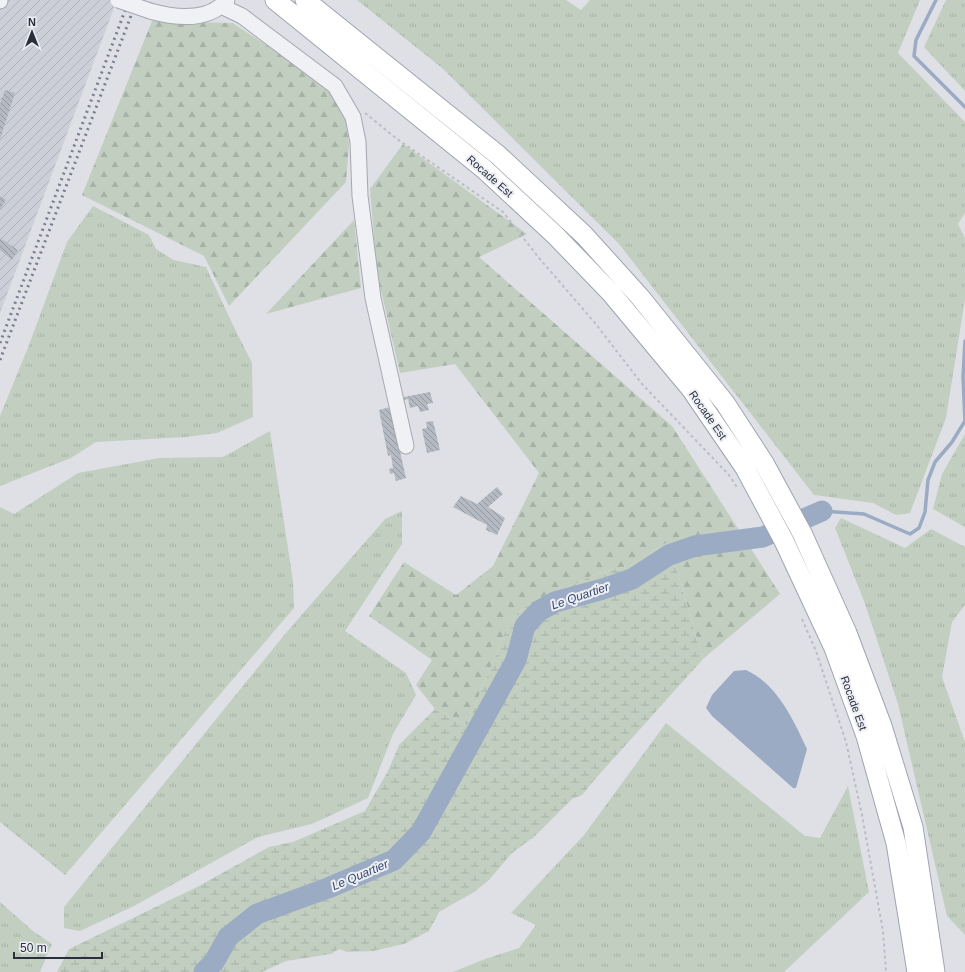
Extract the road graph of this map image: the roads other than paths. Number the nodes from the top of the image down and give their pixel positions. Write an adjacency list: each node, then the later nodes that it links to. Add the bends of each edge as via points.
1 (118, 0): 4 (street, bridge, via 176,17 207,14)
2 (275, 0): 6 (main road, Rocade Est, via 484,169 555,234 596,277 691,389 745,468 774,520 834,648 866,736 896,843)
3 (305, 0): 7 (main road, Rocade Est, via 498,155 584,235 640,297 725,404 764,463 802,533 847,633 882,726 913,826)
4 (224, 3): 5 (street, via 335,86 353,117 358,142 360,196 373,298)
5 (406, 446)
6 (917, 972)
7 (935, 972)

